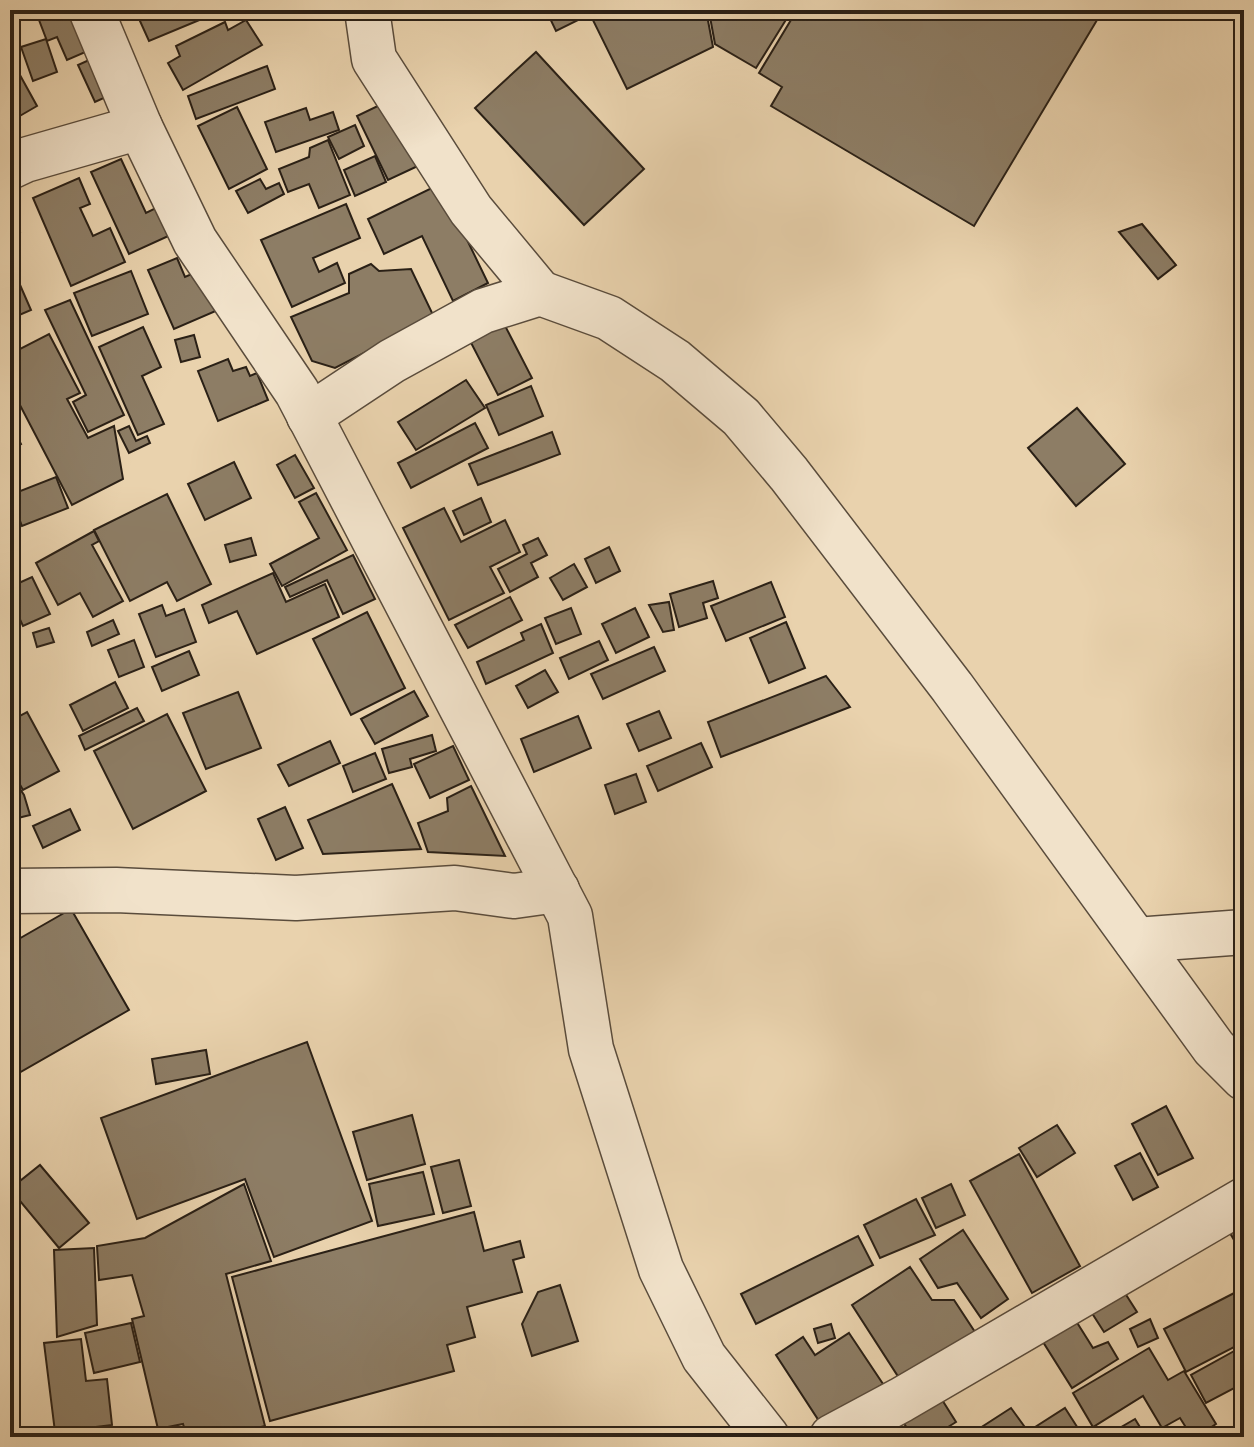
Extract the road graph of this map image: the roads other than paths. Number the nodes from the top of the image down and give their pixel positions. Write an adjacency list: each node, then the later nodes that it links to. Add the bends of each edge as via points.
1 (91, 10): 3 (street)
2 (367, 10): 5 (street, via 374,59 471,210)
3 (140, 127): 4 (street); 6 (street, via 195,241)
4 (10, 167)
5 (540, 293): 6 (street, via 483,311 392,361); 10 (street, via 609,318 675,361 741,417 952,687)
6 (309, 416): 7 (street)
7 (557, 890): 8 (street, via 514,896 455,888 296,898); 13 (street, via 570,916 591,1049 661,1269 704,1357)
8 (10, 891)
9 (1244, 932): 10 (street)
10 (1136, 940): 11 (street, via 1214,1048)
11 (1244, 1078)
12 (1244, 1200): 14 (street)
13 (767, 1437)
14 (832, 1437)

